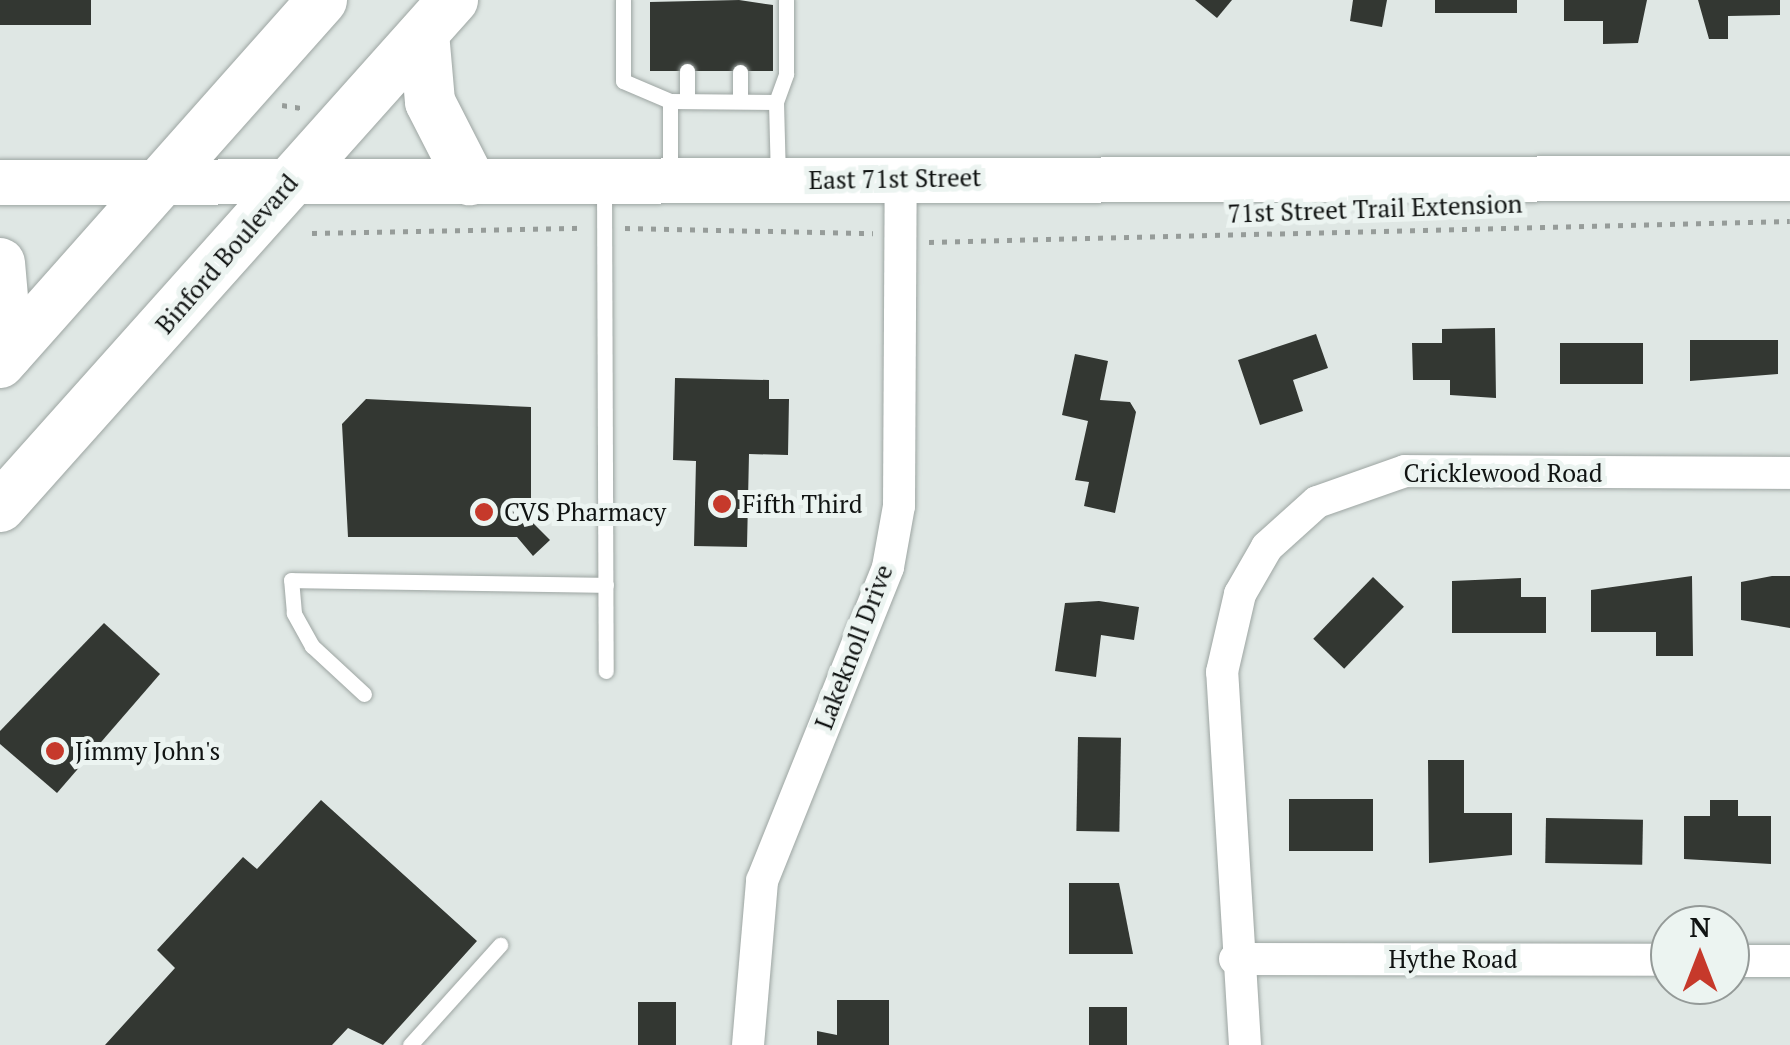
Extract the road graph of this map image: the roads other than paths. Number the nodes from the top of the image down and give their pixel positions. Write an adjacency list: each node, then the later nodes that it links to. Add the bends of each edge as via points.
1 (322, 0): 19 (main road)
2 (622, 0): 7 (lane, via 623,82)
3 (786, 0): 10 (lane, via 786,74)
4 (438, 16): 15 (main road, Binford Boulevard); 16 (main road, via 430,102)
5 (687, 71): 8 (lane)
6 (740, 72): 9 (lane)
7 (670, 100): 8 (lane); 14 (lane)
8 (687, 101): 9 (lane)
9 (740, 101): 10 (lane)
10 (776, 102): 17 (lane)
11 (901, 178): 12 (main road, East 71st Street); 17 (main road, East 71st Street); 33 (street, Lakeknoll Drive, via 898,506 888,567 762,880)
12 (1790, 178)
13 (604, 179): 14 (main road, East 71st Street); 16 (main road, East 71st Street); 24 (lane)
14 (670, 179): 17 (main road, East 71st Street)
15 (290, 180): 16 (main road, East 71st Street); 19 (main road, East 71st Street); 23 (main road, Binford Boulevard)
16 (470, 180)
17 (778, 180)
18 (0, 182): 19 (main road, East 71st Street)
19 (163, 182): 21 (main road)
20 (0, 263): 21 (main road)
21 (4, 358)
22 (1790, 473): 28 (street, Cricklewood Road, via 1405,471 1341,490 1286,528 1246,581 1224,646)
23 (0, 508)
24 (606, 586): 25 (lane); 26 (lane, via 291,580 294,613 312,646)
25 (606, 671)
26 (364, 694)
27 (500, 945): 32 (lane)
28 (1235, 959): 29 (street, Hythe Road); 34 (street, Cricklewood Road)
29 (1650, 960)
30 (1750, 960): 31 (street)
31 (1790, 961)
32 (410, 1045)
33 (748, 1045)
34 (1245, 1045)

